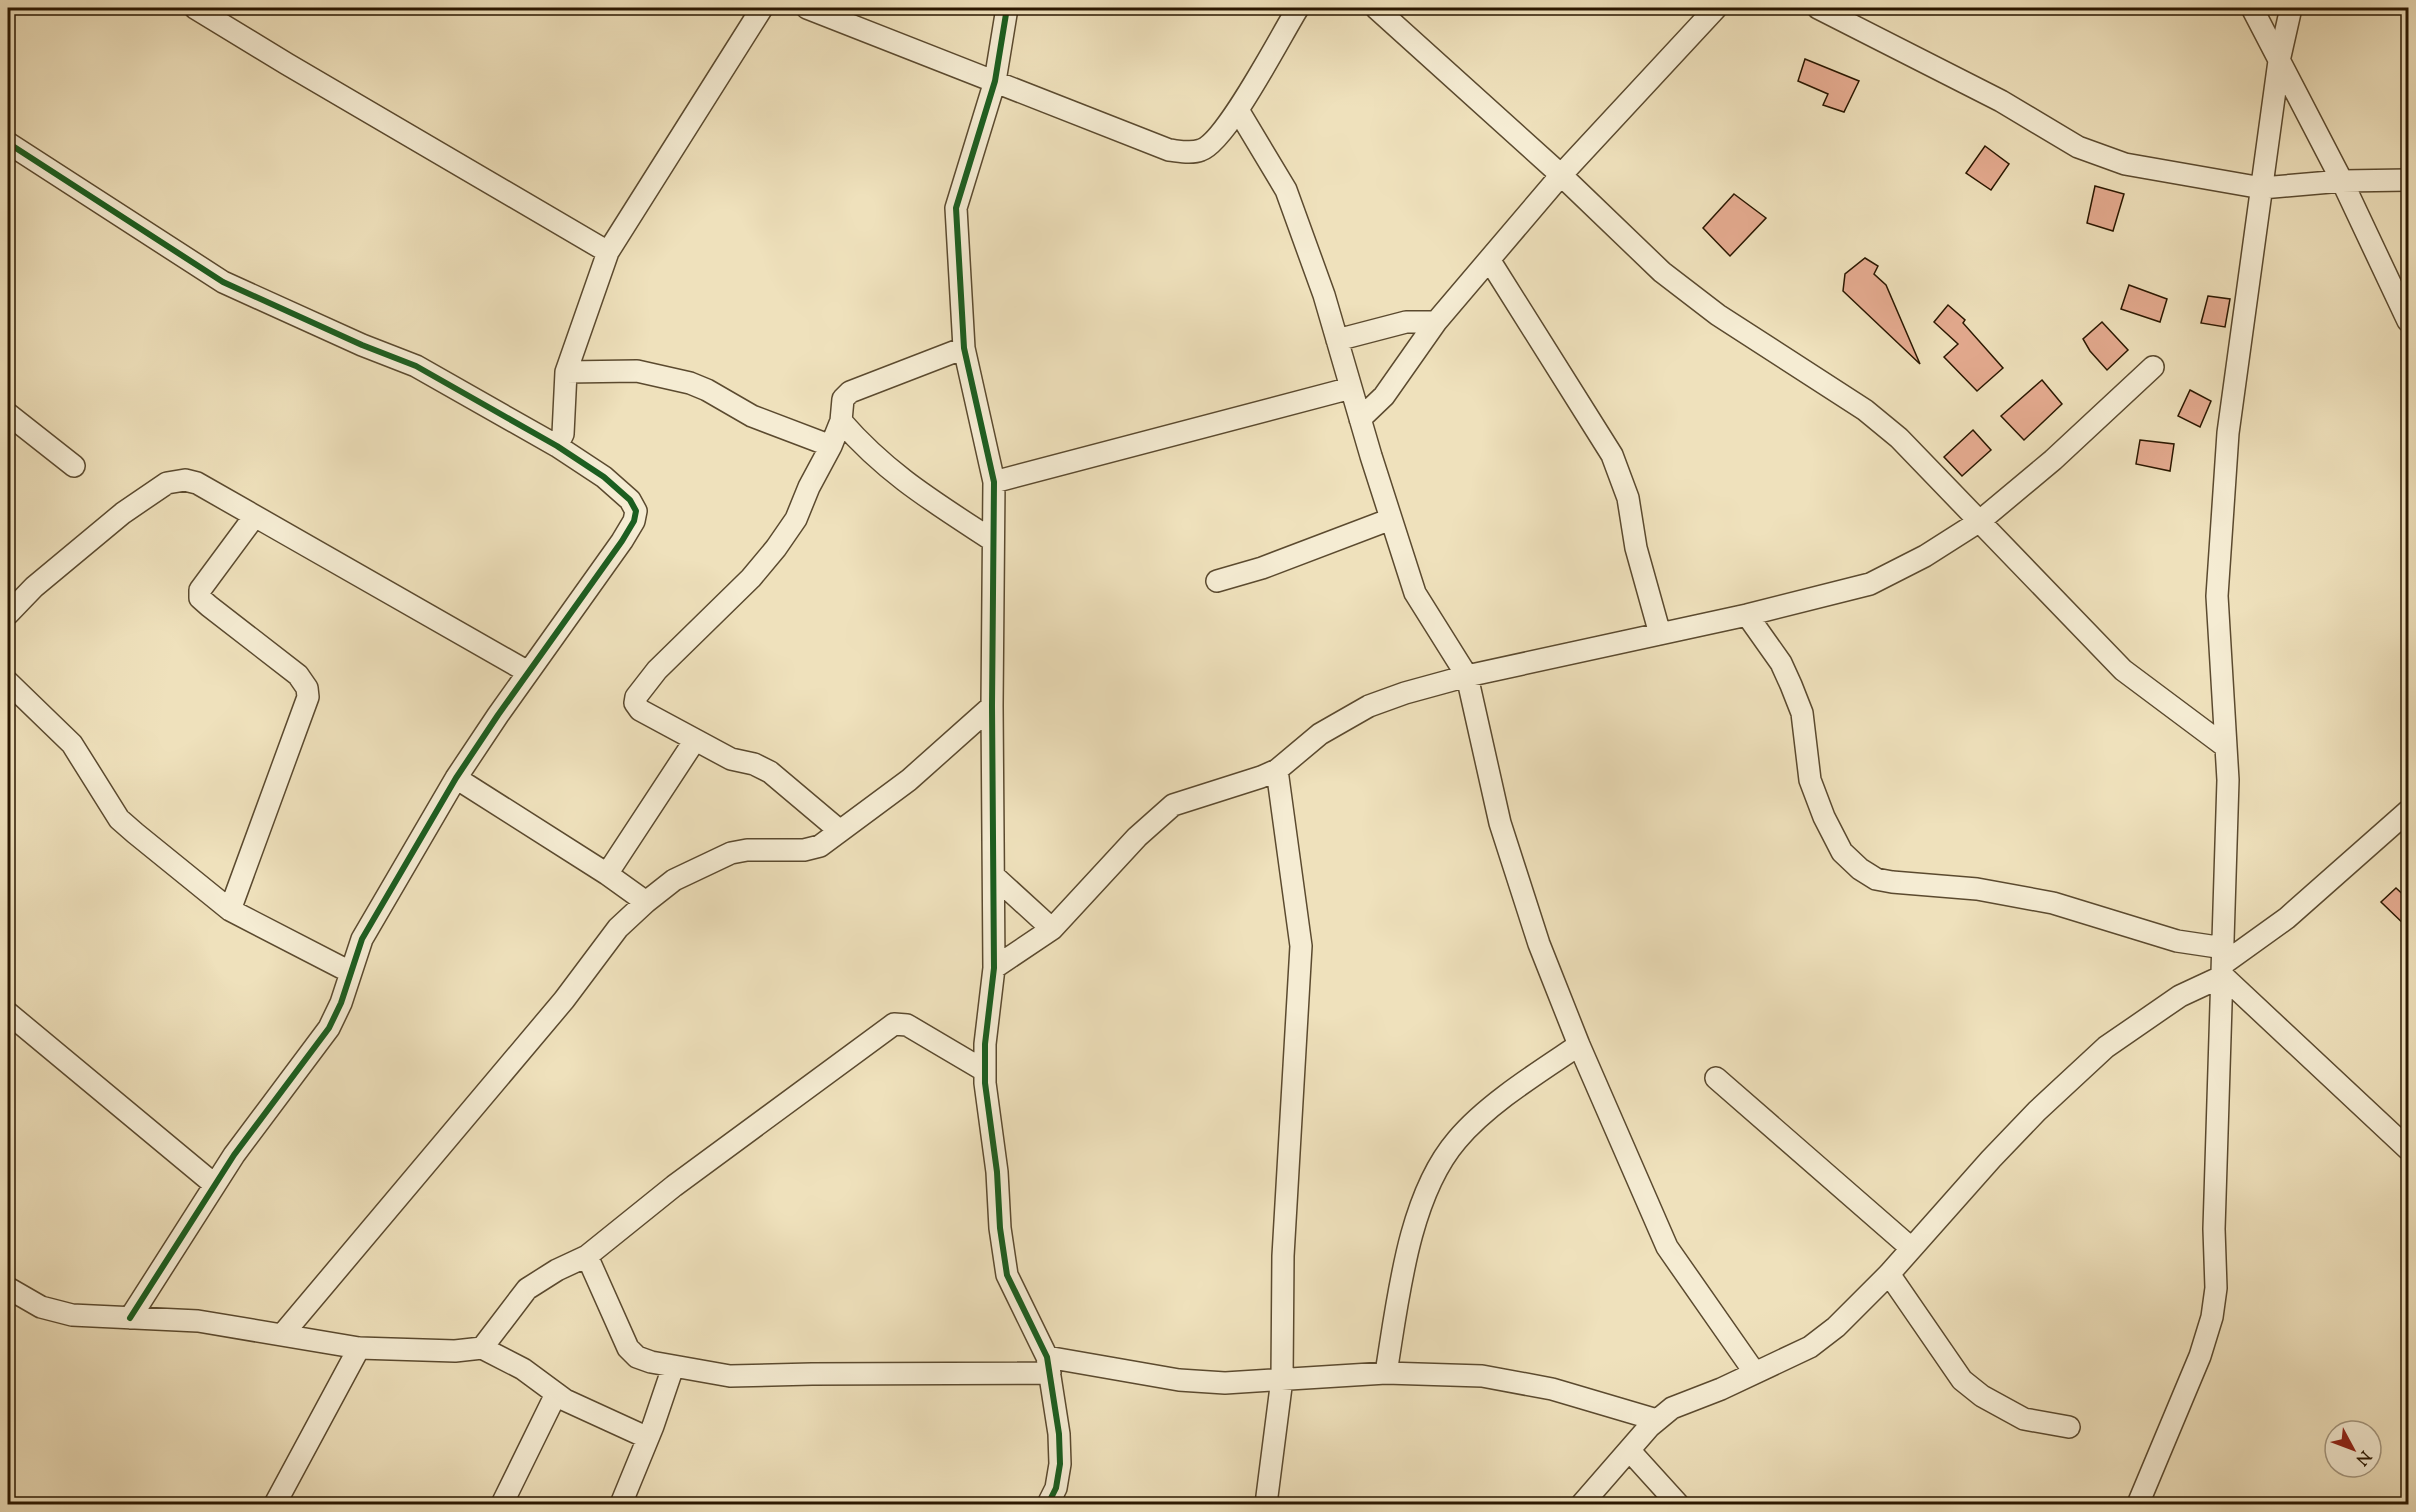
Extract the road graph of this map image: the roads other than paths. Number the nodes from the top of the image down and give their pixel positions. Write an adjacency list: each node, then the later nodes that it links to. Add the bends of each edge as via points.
1 (195, 8): 19 (street)
2 (762, 8): 19 (street)
3 (807, 8): 12 (street)
4 (1007, 8): 12 (street)
5 (1298, 8): 13 (street)
6 (1376, 8): 15 (street)
7 (1716, 8): 15 (street)
8 (1818, 8): 18 (street, via 2001,101 2078,147 2126,164)
9 (2252, 8): 11 (street)
10 (2291, 8): 11 (street)
11 (2279, 61): 17 (street); 18 (street)
12 (995, 81): 13 (street, via 1169,150 1202,150 1215,141); 24 (street, via 956,208)
13 (1238, 111): 23 (street, via 1287,190)
14 (8, 143): 31 (street, via 222,282 416,366)
15 (1561, 175): 20 (street); 37 (street, via 1662,272 1718,315 1865,410 1899,438)
16 (2409, 180): 17 (street)
17 (2342, 181): 18 (street); 21 (street)
18 (2262, 188): 48 (street, via 2228,433 2217,596)
19 (609, 252): 26 (street)
20 (1490, 261): 22 (street); 42 (street, via 1612,455 1628,498 1636,548)
21 (2409, 321)
22 (1436, 322): 23 (street, via 1406,322); 29 (street, via 1384,396)
23 (1337, 340): 27 (street)
24 (964, 348): 30 (street, via 850,392 843,399); 34 (street)
25 (2153, 367): 37 (street)
26 (566, 372): 31 (street, via 563,434); 32 (street, via 637,371 690,383 752,416)
27 (1351, 388): 29 (street); 34 (street)
28 (8, 414): 33 (street)
29 (1360, 419): 36 (street)
30 (842, 421): 32 (street); 38 (street, via 905,482)
31 (557, 446): 43 (street, via 604,477 630,500 636,511 622,541)
32 (831, 446): 47 (street, via 796,519 776,548 751,578 657,670 636,697 634,703 640,710)
33 (74, 466)
34 (994, 483): 38 (street)
35 (254, 517): 40 (street, via 197,483 167,483 123,513 34,587); 43 (street); 56 (street, via 200,590 200,598 298,675 308,697)
36 (1391, 519): 39 (street); 44 (street, via 1415,593)
37 (1980, 521): 41 (street, via 1925,556 1870,584); 48 (street, via 2122,670)
38 (992, 540): 46 (street)
39 (1217, 581)
40 (8, 614)
41 (1747, 615): 42 (street); 58 (street, via 1781,663 1802,713 1810,780 1824,817 1842,852 1860,869 1876,879 1892,882 1977,889 2053,903 2177,941)
42 (1660, 634): 44 (street)
43 (528, 672): 50 (street)
44 (1467, 676): 49 (street, via 1369,706 1320,734); 62 (street, via 1500,823 1539,944)
45 (8, 682): 56 (street, via 72,744 119,819)
46 (992, 706): 52 (street, via 909,780); 54 (street)
47 (694, 740): 52 (street, via 731,759 770,772); 53 (street)
48 (2226, 747): 58 (street)
49 (1277, 770): 57 (street, via 1173,805 1137,837); 79 (street, via 1301,946 1284,1233)
50 (456, 778): 53 (street); 60 (street, via 362,939)
51 (2409, 811): 58 (street, via 2287,918)
52 (840, 831): 55 (street, via 820,846 804,850 731,853 674,880)
53 (608, 874): 55 (street)
54 (994, 876): 57 (street); 59 (street)
55 (646, 902): 72 (street, via 618,928 564,1000)
56 (230, 910): 60 (street)
57 (1052, 928): 59 (street)
58 (2223, 962): 65 (street); 67 (street, via 2106,1047 2030,1119); 92 (street, via 2214,1229 2216,1288 2212,1317 2200,1356)
59 (994, 968): 63 (street)
60 (350, 972): 66 (street, via 329,1028)
61 (8, 1013): 66 (street)
62 (1579, 1045): 77 (street, via 1476,1120 1456,1140 1433,1174 1413,1228); 78 (street, via 1667,1247)
63 (985, 1071): 68 (street, via 907,1025 894,1024 674,1186); 75 (street, via 1007,1275)
64 (1716, 1078): 67 (street)
65 (2409, 1149)
66 (215, 1185): 71 (street)
67 (1911, 1248): 69 (street)
68 (587, 1256): 74 (street, via 557,1269 527,1289); 76 (street, via 628,1348 637,1357)
69 (1889, 1274): 78 (street, via 1836,1328 1810,1347); 82 (street, via 1962,1380 2024,1419)
70 (8, 1288): 71 (street, via 41,1307 72,1315)
71 (130, 1318): 72 (street, via 198,1321)
72 (282, 1335): 73 (street)
73 (359, 1348): 74 (street); 85 (street)
74 (482, 1348): 80 (street, via 523,1369)
75 (1049, 1365): 76 (street, via 730,1376); 79 (street, via 1225,1383); 88 (street, via 1060,1464 1056,1488)
76 (673, 1366): 83 (street)
77 (1386, 1373): 79 (street); 81 (street, via 1482,1376 1552,1389)
78 (1755, 1373): 81 (street, via 1672,1408)
79 (1282, 1379): 89 (street)
80 (556, 1394): 83 (street); 86 (street)
81 (1657, 1420): 84 (street)
82 (2069, 1427)
83 (648, 1438): 87 (street)
84 (1629, 1450): 90 (street); 91 (street)
85 (275, 1504)
86 (502, 1504)
87 (621, 1504)
88 (1048, 1504)
89 (1266, 1504)
90 (1582, 1504)
91 (1678, 1504)
92 (2138, 1504)

